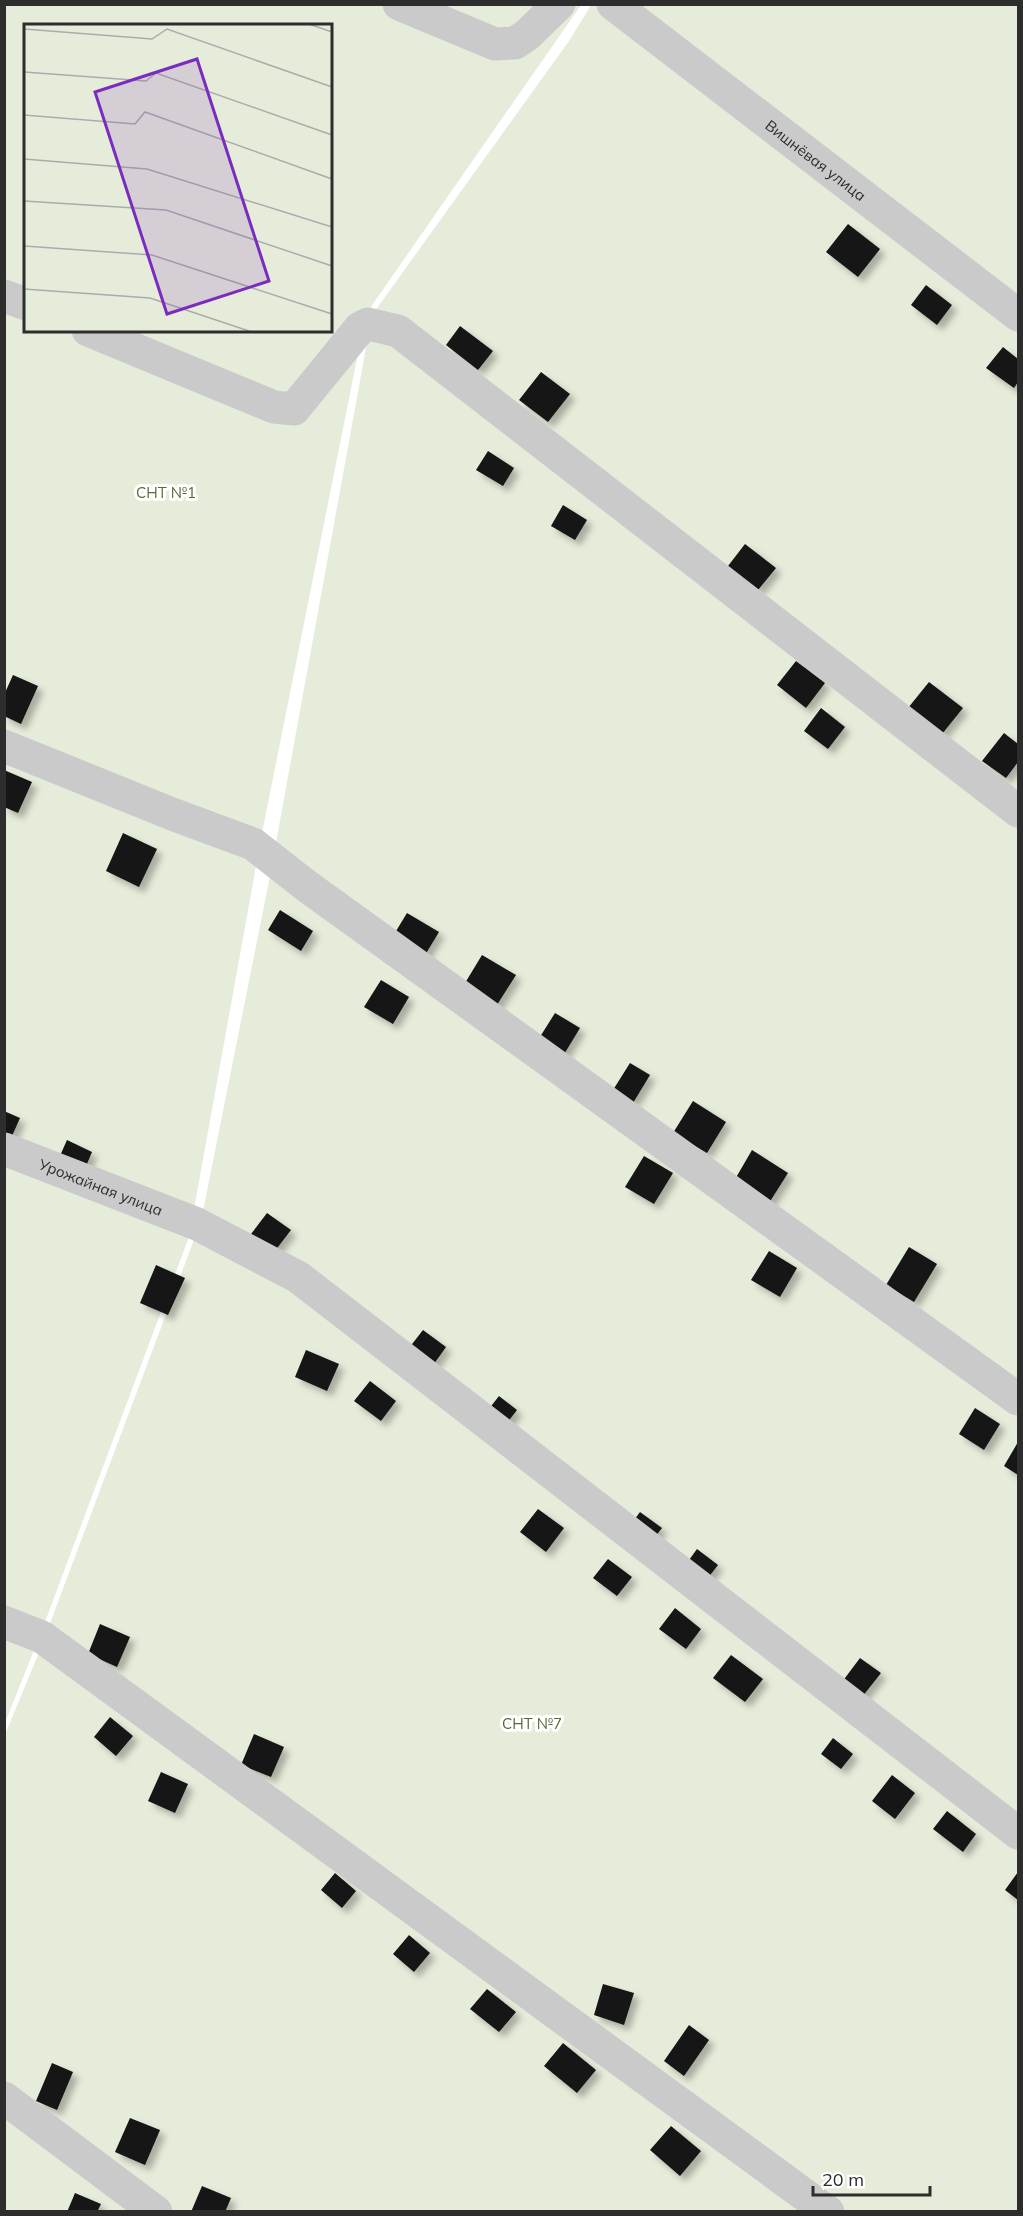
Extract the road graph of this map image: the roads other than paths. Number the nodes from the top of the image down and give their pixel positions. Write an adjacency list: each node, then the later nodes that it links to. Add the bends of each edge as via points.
1 (399, 4): 2 (street, via 495,44 515,43)
2 (559, 4)
3 (613, 4): 6 (street, Вишнёвая улица)
4 (4, 296): 5 (street)
5 (24, 303)
6 (1018, 315)
7 (93, 332): 9 (street, via 274,407 294,409 360,328 368,324 398,331)
8 (4, 746): 11 (street, via 253,844)
9 (1018, 811)
10 (4, 1149): 13 (street, Урожайная улица, via 197,1224 298,1277)
11 (1018, 1399)
12 (4, 1622): 16 (street, via 42,1637)
13 (1018, 1833)
14 (4, 2098): 15 (street)
15 (156, 2211)
16 (828, 2211)

